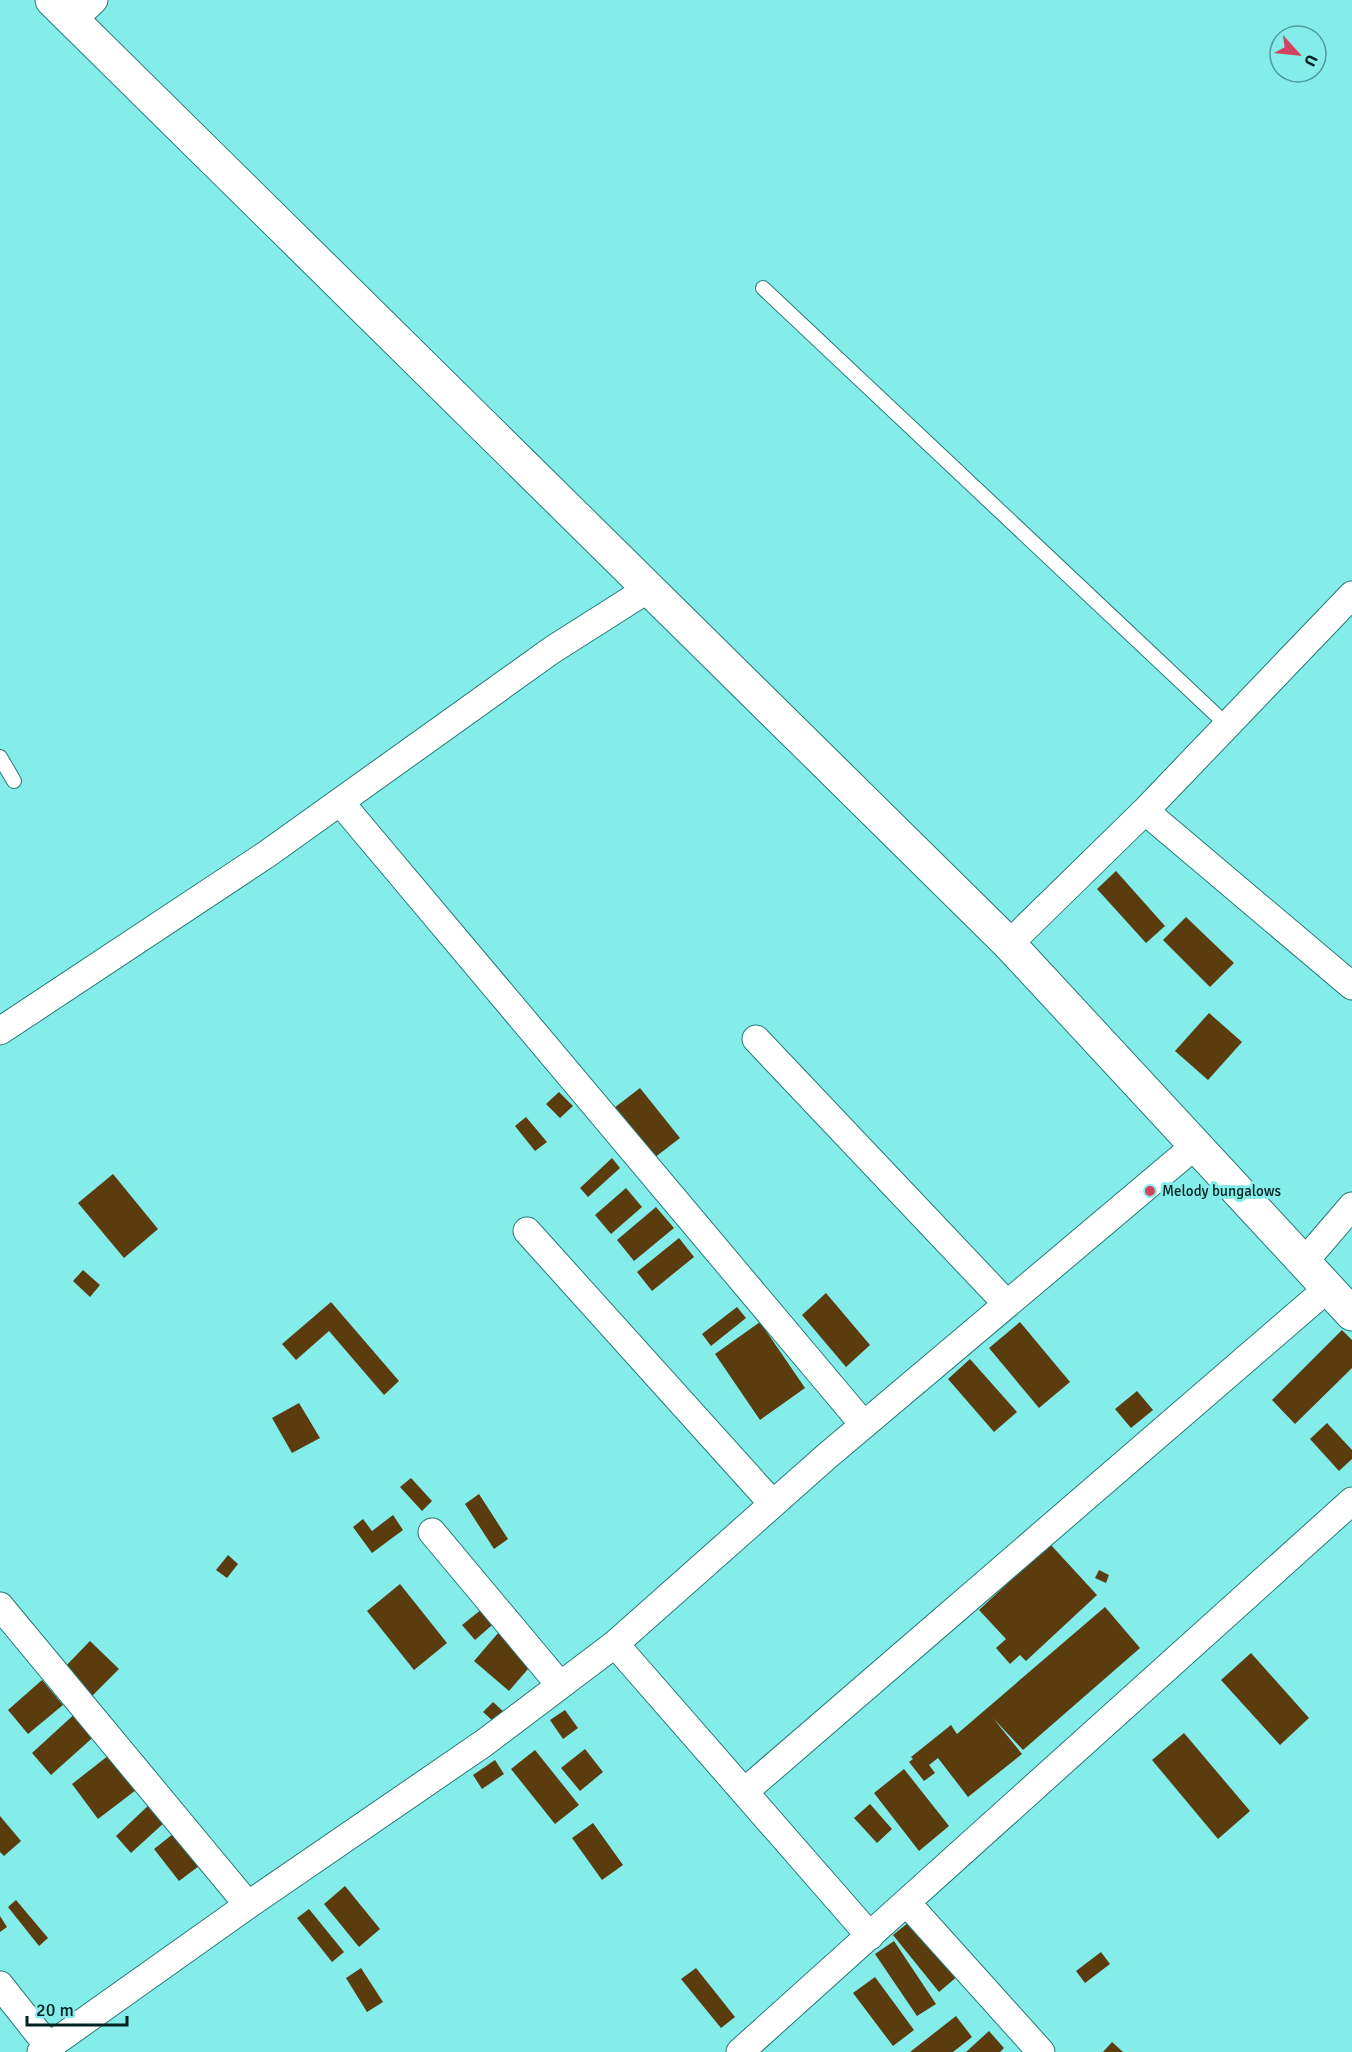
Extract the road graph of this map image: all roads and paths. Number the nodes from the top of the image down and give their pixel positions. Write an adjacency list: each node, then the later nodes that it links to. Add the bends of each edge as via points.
1 (73, 7): 3 (street)
2 (763, 288): 5 (lane)
3 (648, 589): 8 (street, via 552,650); 10 (street)
4 (1352, 595): 5 (street)
5 (1228, 726): 9 (street)
6 (0, 757): 7 (lane)
7 (14, 781)
8 (340, 801): 12 (street); 21 (street)
9 (1145, 811): 10 (street); 11 (street)
10 (1009, 944): 14 (street)
11 (1352, 986)
12 (0, 1031)
13 (756, 1040): 19 (street)
14 (1197, 1144): 17 (street); 19 (street)
15 (1352, 1206): 17 (street)
16 (527, 1231): 23 (street)
17 (1304, 1262): 18 (street)
18 (1328, 1288): 20 (street); 28 (street)
19 (1007, 1304): 21 (street)
20 (1352, 1314)
21 (864, 1425): 23 (street)
22 (1352, 1501): 29 (street)
23 (773, 1504): 26 (street)
24 (432, 1532): 27 (street)
25 (0, 1606): 30 (street)
26 (615, 1644): 27 (street); 28 (street)
27 (560, 1685): 30 (street, via 484,1743)
28 (744, 1792): 31 (street)
29 (907, 1903): 31 (street); 35 (street)
30 (248, 1905): 33 (street)
31 (870, 1936): 34 (street)
32 (0, 1985): 33 (street)
33 (45, 2049)
34 (745, 2051)
35 (1041, 2052)

